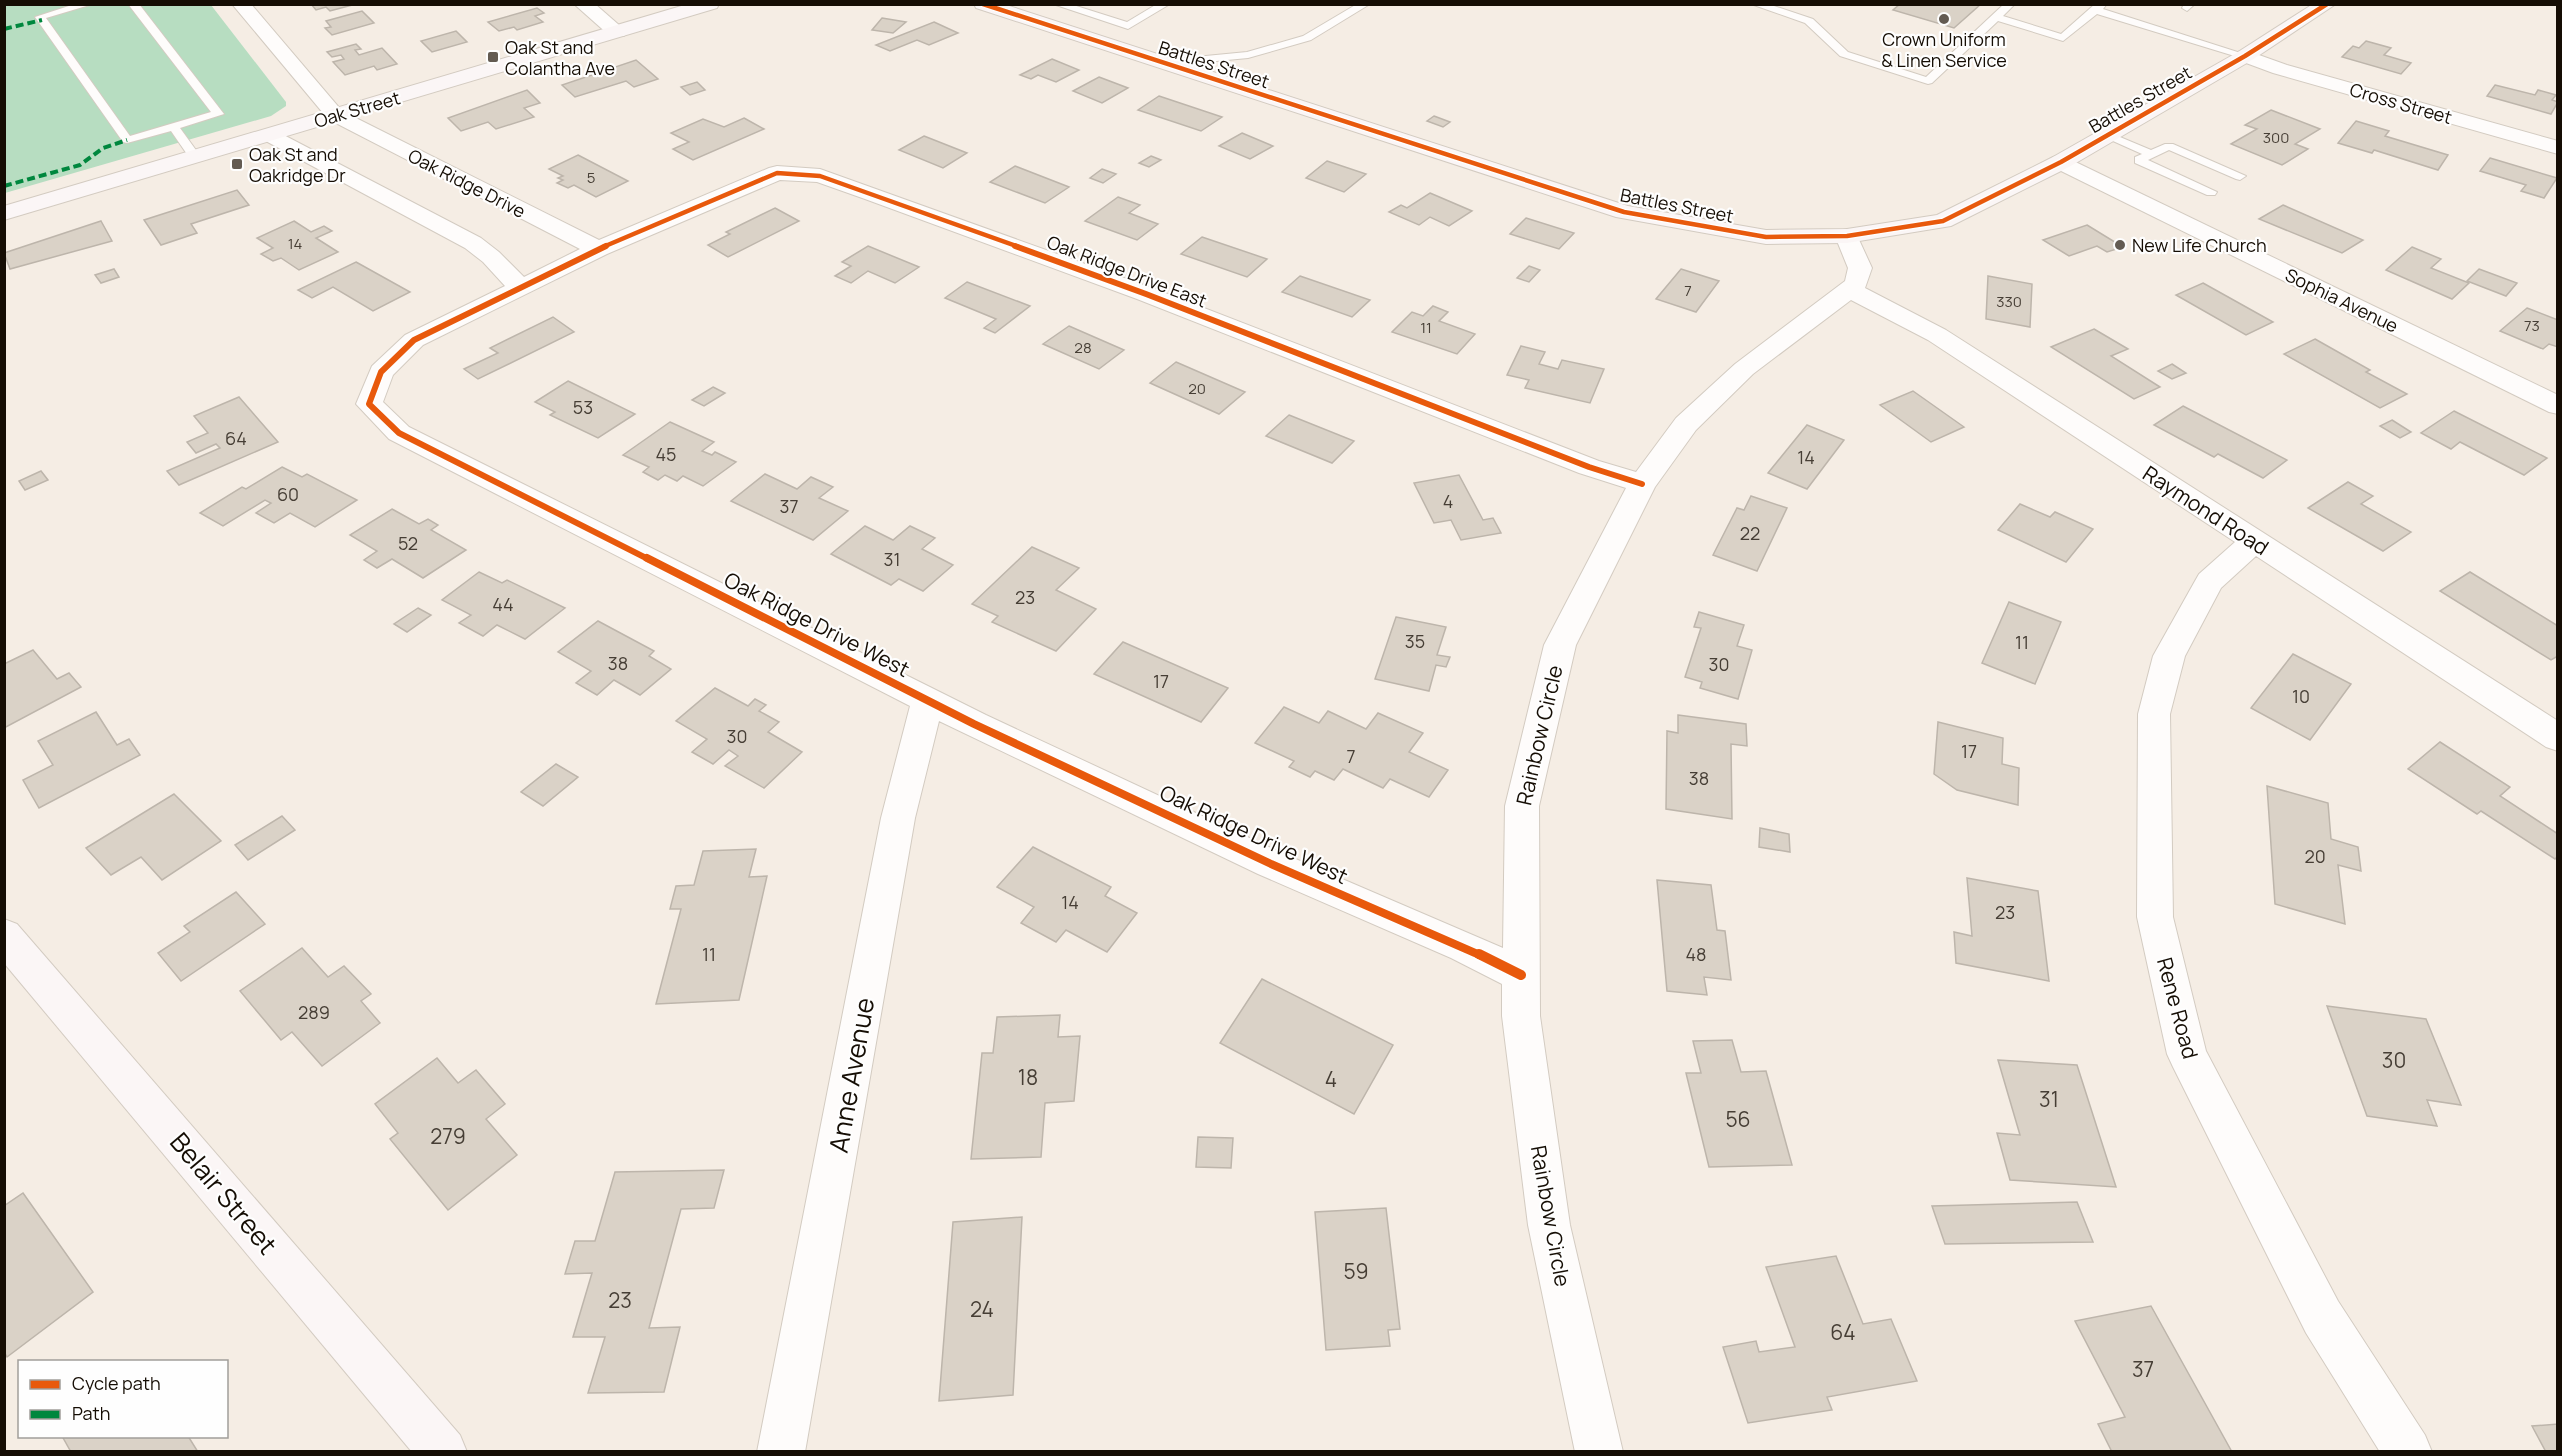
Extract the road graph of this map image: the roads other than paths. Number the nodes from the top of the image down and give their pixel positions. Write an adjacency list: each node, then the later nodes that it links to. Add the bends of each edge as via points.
1 (88, 4): 21 (lane, via 40,17 127,140)
2 (133, 4): 21 (lane, via 218,114)
3 (241, 4): 20 (street)
4 (583, 4): 16 (street)
5 (710, 4): 16 (street, Oak Street)
6 (1058, 4): 7 (lane, via 1128,26)
7 (1165, 4)
8 (1365, 4): 19 (lane, via 1307,38 1248,55)
9 (1756, 4): 15 (lane, via 1809,21 1844,54 1928,81)
10 (2010, 4): 15 (lane)
11 (2115, 4): 17 (lane, via 2186,29)
12 (2327, 4): 18 (street, Battles Street)
13 (988, 6): 19 (street, Battles Street)
14 (2099, 7): 15 (lane, via 2063,38); 17 (lane, via 2175,36)
15 (1995, 17)
16 (617, 32): 20 (street, Oak Street)
17 (2200, 41): 18 (lane)
18 (2245, 56): 23 (street, Battles Street); 24 (street, Cross Street)
19 (1164, 63): 31 (street, Battles Street, via 1624,212 1766,237)
20 (335, 115): 22 (street, Oak Street); 32 (street, Oak Ridge Drive)
21 (173, 126): 26 (lane)
22 (269, 135): 26 (street, Oak Street); 33 (street, via 473,243)
23 (2108, 135): 25 (lane); 27 (street, Battles Street)
24 (2558, 148)
25 (2151, 154): 28 (lane, via 2169,146); 29 (lane, via 2139,160)
26 (195, 156): 30 (street, Oak Street)
27 (2061, 162): 31 (street, Battles Street, via 1943,221); 35 (street, Sophia Avenue)
28 (2240, 176)
29 (2211, 192)
30 (4, 213)
31 (1847, 236): 34 (street, via 1860,268 1856,284)
32 (600, 249): 33 (street, Oak Ridge Drive West); 36 (street, Oak Ridge Drive East, via 777,173 820,176 1090,273 1589,467)
33 (520, 286): 38 (street, Oak Ridge Drive West, via 414,340 381,372 369,404 399,433)
34 (1850, 289): 36 (street, Rainbow Circle, via 1744,369 1686,424); 37 (street, Raymond Road, via 1936,335)
35 (2558, 406)
36 (1642, 484): 41 (street, Rainbow Circle, via 1560,645 1522,806)
37 (2255, 541): 39 (street, Raymond Road); 45 (street, Rene Road, via 2210,581 2169,656 2154,714 2155,917 2187,1054 2322,1317)
38 (928, 701): 41 (street, Oak Ridge Drive West, via 1271,864); 43 (street, Anne Avenue, via 898,818)
39 (2558, 738)
40 (4, 935): 42 (street, Belair Street)
41 (1521, 975): 44 (street, Rainbow Circle, via 1521,1016 1549,1224)
42 (443, 1452)
43 (781, 1452)
44 (1599, 1452)
45 (2408, 1452)

